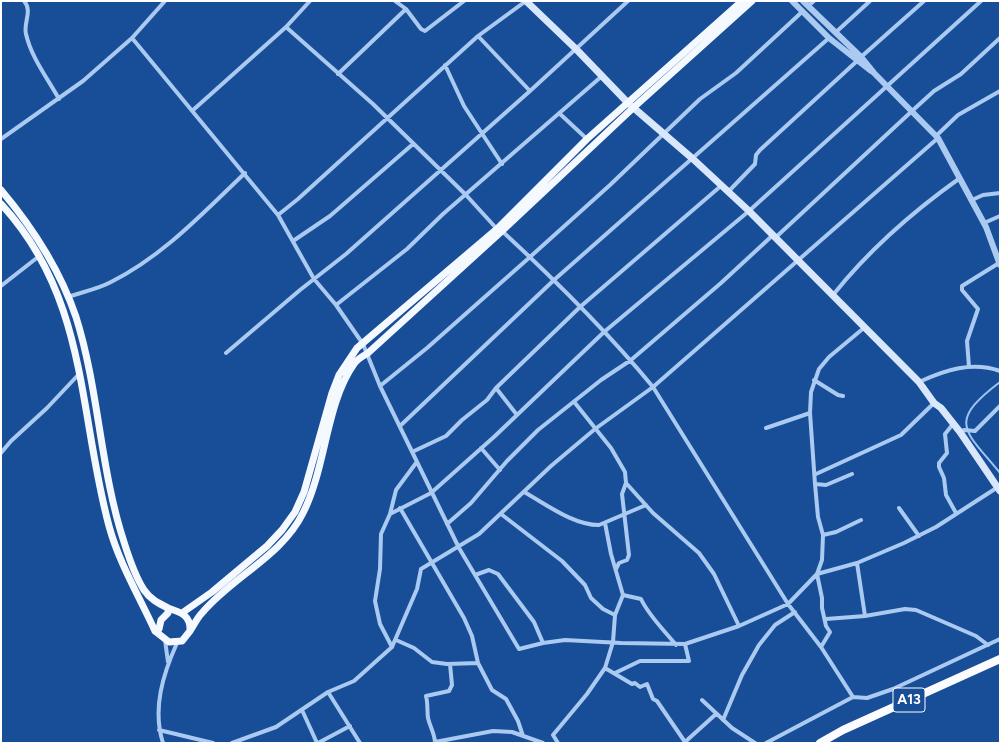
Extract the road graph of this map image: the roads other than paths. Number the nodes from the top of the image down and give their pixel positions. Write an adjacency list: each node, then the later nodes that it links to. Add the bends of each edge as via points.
1 (24, 1): 33 (street, via 28,8 26,33 30,47)
2 (165, 1): 22 (street)
3 (310, 1): 19 (street)
4 (395, 1): 17 (street)
5 (464, 1): 17 (street, via 425,31)
6 (526, 1): 21 (street); 25 (main road)
7 (628, 1): 25 (street)
8 (742, 1): 34 (main road)
9 (752, 1): 34 (main road)
10 (792, 1): 18 (street)
11 (803, 1): 16 (street)
12 (814, 1): 16 (street)
13 (870, 1): 20 (street)
14 (924, 1): 26 (street)
15 (982, 1): 30 (street)
16 (808, 6): 20 (street)
17 (406, 9): 28 (street)
18 (803, 11): 23 (street); 40 (street, via 736,73 700,99)
19 (286, 27): 28 (street); 36 (street)
20 (835, 33): 26 (street)
21 (478, 36): 27 (street); 31 (street)
22 (132, 38): 33 (street); 36 (street)
23 (829, 38): 26 (street); 45 (street)
24 (1000, 38): 35 (street, via 961,74 934,91)
25 (576, 49): 29 (main road); 31 (street)
26 (859, 59): 30 (street); 52 (street, via 760,150 756,155 755,164)
27 (445, 65): 38 (street); 39 (street, via 464,106)
28 (338, 74): 38 (street)
29 (602, 76): 34 (main road); 37 (street)
30 (886, 85): 35 (street); 57 (street)
31 (530, 91): 39 (street)
32 (1000, 91): 41 (street, via 958,115)
33 (59, 99): 42 (street)
34 (630, 105): 40 (main road); 43 (main road); 61 (main road)
35 (912, 110): 41 (street); 62 (street)
36 (192, 111): 48 (street)
37 (559, 113): 43 (street); 46 (street)
38 (387, 117): 44 (street); 58 (street)
39 (481, 133): 46 (street); 47 (street)
40 (664, 134): 45 (main road); 65 (street)
41 (937, 137): 49 (street); 66 (street)
42 (1, 139)
43 (588, 139): 61 (main road)
44 (413, 144): 47 (street); 63 (street, via 334,212)
45 (693, 159): 50 (main road); 69 (street)
46 (502, 164): 54 (street)
47 (440, 170): 54 (street); 68 (street, via 346,254)
48 (245, 174): 58 (street); 72 (street, via 148,261 110,283)
49 (960, 178): 55 (street); 71 (street, via 923,204)
50 (722, 185): 52 (main road); 74 (street)
51 (1, 190): 72 (main road, via 30,226 57,272)
52 (728, 192): 57 (main road)
53 (1000, 193): 55 (street, via 983,195)
54 (466, 195): 61 (street); 73 (street, via 407,249)
55 (972, 200): 60 (street)
56 (1, 204): 64 (main road, via 23,230)
57 (749, 211): 62 (main road); 76 (street)
58 (278, 215): 63 (street)
59 (1000, 216): 60 (street)
60 (984, 223): 67 (street)
61 (500, 230): 65 (street); 77 (main road); 79 (main road)
62 (774, 236): 66 (main road); 80 (street)
63 (293, 241): 68 (street)
64 (38, 257): 70 (street); 83 (main road, via 53,283 61,304 74,343)
65 (530, 257): 69 (street); 86 (street)
66 (799, 260): 71 (main road); 87 (street)
67 (1000, 264): 81 (street, via 962,286 962,290 978,309 967,341)
68 (314, 279): 73 (street); 78 (street)
69 (554, 280): 74 (street); 96 (street)
70 (1, 286)
71 (833, 295): 75 (main road)
72 (68, 297): 132 (main road, via 83,343 118,524 144,589 151,598)
73 (336, 305): 77 (street)
74 (580, 307): 76 (street); 88 (street)
75 (865, 327): 84 (street, via 829,357); 85 (main road)
76 (604, 332): 80 (street); 94 (street)
77 (363, 344): 79 (street); 134 (main road, via 349,359 332,393 304,492 295,512 267,546 212,592)
78 (226, 353)
79 (368, 353): 86 (street); 140 (main road, via 354,363 345,378 336,402 312,494 302,515 272,552 217,598 201,614)
80 (631, 360): 87 (street); 90 (street, via 601,380)
81 (969, 367): 82 (street, via 987,367); 85 (street, via 941,372)
82 (1000, 371)
83 (80, 372): 102 (street); 139 (main road, via 109,527 127,575)
84 (814, 380): 89 (street); 93 (street)
85 (919, 382): 91 (main road)
86 (380, 386): 96 (street)
87 (653, 387): 98 (street); 131 (street)
88 (496, 388): 94 (street); 101 (street, via 487,400 446,436)
89 (843, 396)
90 (575, 403): 98 (street); 104 (street, via 538,430)
91 (934, 403): 95 (main road); 105 (street, via 901,435)
92 (1000, 406): 99 (street, via 975,431)
93 (810, 413): 97 (street); 105 (street)
94 (517, 415): 100 (street)
95 (953, 424): 99 (main road); 117 (street, via 945,434 947,453 939,467 944,478 946,495)
96 (400, 426): 101 (street)
97 (766, 428)
98 (595, 429): 107 (street, via 619,460 625,472); 110 (street)
99 (962, 431): 109 (main road)
100 (481, 448): 104 (street); 111 (street)
101 (412, 452): 103 (street)
102 (1, 453)
103 (416, 463): 111 (street); 115 (street, via 396,490)
104 (500, 470): 121 (street, via 471,503)
105 (816, 474): 108 (street)
106 (852, 474): 108 (street, via 826,485)
107 (626, 483): 112 (street); 118 (street, via 622,494)
108 (815, 484): 122 (street, via 818,517)
109 (999, 489): 117 (street)
110 (524, 492): 116 (street); 120 (street, via 574,520 595,525)
111 (431, 493): 113 (street); 121 (street)
112 (646, 505): 118 (street); 138 (street, via 699,553 714,574)
113 (400, 508): 115 (street); 125 (street)
114 (900, 508): 123 (street)
115 (390, 514): 150 (street, via 381,534 380,569 375,600 380,624)
116 (502, 514): 124 (street); 135 (street, via 562,561 585,584 590,598)
117 (956, 514): 123 (street)
118 (624, 515): 120 (street); 127 (street, via 629,555)
119 (861, 520): 122 (street)
120 (605, 523): 127 (street)
121 (447, 524): 124 (street)
122 (823, 535): 128 (street, via 822,560)
123 (919, 536): 126 (street)
124 (459, 548): 125 (street); 129 (street)
125 (431, 563): 143 (street, via 420,571 421,579); 154 (street, via 464,618 472,636)
126 (857, 563): 128 (street); 136 (street)
127 (616, 569): 130 (street)
128 (817, 574): 131 (street); 137 (street)
129 (476, 575): 146 (street, via 489,570 498,574 534,622); 146 (street, via 519,649)
130 (623, 595): 135 (street); 148 (street, via 641,599 649,615)
131 (788, 604): 133 (street); 138 (street)
132 (168, 608): 134 (main road); 139 (main road, via 159,629)
133 (795, 612): 151 (street); 163 (street, via 775,624 758,645)
134 (182, 613): 140 (main road, via 189,621)
135 (615, 615): 144 (street)
136 (865, 616): 137 (street); 149 (street, via 905,609 916,610 976,636)
137 (826, 619): 151 (street, via 826,626 830,632)
138 (739, 626): 147 (street)
139 (155, 631): 142 (main road)
140 (190, 631): 145 (main road, via 186,639)
141 (1000, 639): 149 (street)
142 (165, 640): 145 (main road); 153 (street)
143 (396, 640): 150 (street); 155 (street, via 414,648 432,662)
144 (613, 642): 146 (street, via 565,640); 148 (street); 156 (street)
145 (177, 643): 153 (street)
146 (543, 643)
147 (685, 644): 148 (street); 157 (street, via 689,661 640,661)
148 (676, 645)
149 (988, 645): 159 (street, via 893,689 867,698)
150 (392, 647): 158 (street, via 358,679)
151 (821, 647): 159 (street)
152 (1000, 659): 177 (highway, A13, via 843,730)
153 (168, 662): 165 (street, via 160,697)
154 (478, 663): 155 (street); 166 (street, via 492,690 506,699)
155 (450, 664): 172 (street, via 452,685 449,691 426,696)
156 (605, 668): 157 (street); 174 (street, via 554,735)
157 (615, 673): 162 (street, via 640,688 647,684 653,699 657,701 685,742)
158 (328, 692): 161 (street); 164 (street)
159 (853, 697): 176 (street)
160 (702, 700): 162 (street)
161 (302, 710): 169 (street, via 276,727); 170 (street)
162 (716, 714): 163 (street)
163 (723, 720): 175 (street)
164 (350, 726): 170 (street); 171 (street)
165 (159, 730): 167 (street); 168 (street)
166 (523, 736): 172 (street, via 512,732 493,731); 173 (street)
167 (163, 743)
168 (213, 743)
169 (232, 743)
170 (317, 743)
171 (360, 743)
172 (435, 743)
173 (543, 743)
174 (558, 743)
175 (755, 743)
176 (766, 743)
177 (820, 743)

